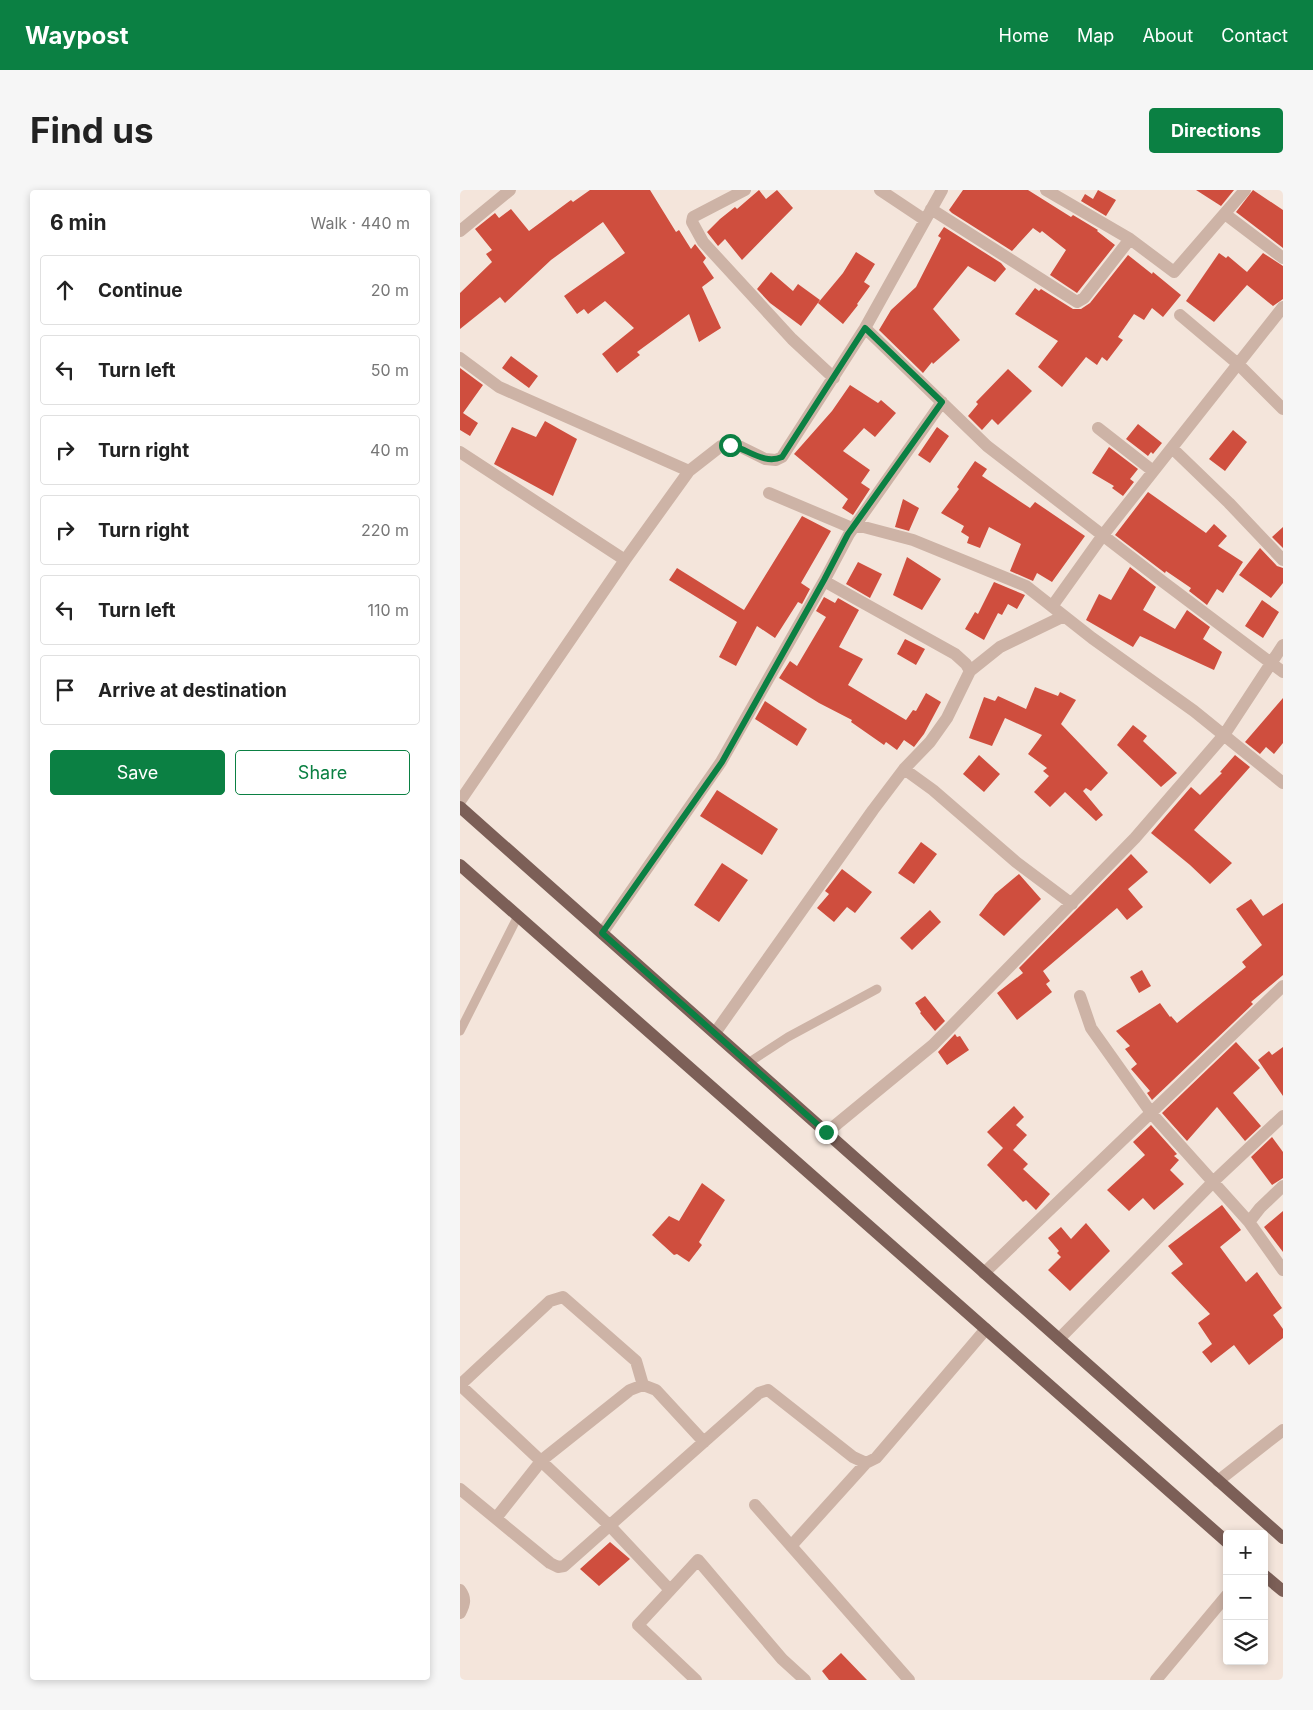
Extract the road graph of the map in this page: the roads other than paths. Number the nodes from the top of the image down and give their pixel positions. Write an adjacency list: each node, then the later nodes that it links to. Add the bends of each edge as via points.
1 (510, 190): 9 (street)
2 (745, 190): 17 (street, via 693,217 692,222 704,242 792,339)
3 (880, 190): 7 (street)
4 (942, 190): 7 (street)
5 (1046, 190): 10 (street)
6 (1245, 190): 8 (street)
7 (928, 214): 10 (street, via 1077,302 1084,298); 14 (street)
8 (1224, 214): 10 (street, via 1174,272); 11 (street)
9 (460, 231)
10 (1130, 240)
11 (1283, 258)
12 (1283, 308): 16 (street)
13 (1180, 315): 16 (street)
14 (865, 328): 17 (street); 18 (street)
15 (460, 358): 23 (street, via 499,388)
16 (1238, 364): 19 (street); 21 (street)
17 (834, 378): 23 (street, via 782,457 765,459 741,447 721,446)
18 (942, 402): 26 (street); 27 (street, via 987,446)
19 (1283, 409)
20 (1098, 428): 24 (street)
21 (1172, 448): 24 (street); 29 (street)
22 (460, 452): 28 (street)
23 (689, 471): 28 (street)
24 (1153, 471): 27 (street)
25 (769, 493): 26 (street)
26 (852, 528): 30 (street); 31 (street, via 860,526 913,540 1026,586)
27 (1103, 535): 31 (street); 34 (street)
28 (625, 560): 40 (street)
29 (1283, 560)
30 (824, 580): 35 (street, via 955,654); 45 (street, via 722,762)
31 (1053, 605): 32 (street)
32 (1064, 616): 35 (street, via 1000,647); 37 (street)
33 (1283, 645): 34 (street)
34 (1271, 663): 36 (street); 37 (street)
35 (970, 671): 38 (street, via 947,718)
36 (1283, 672)
37 (1224, 735): 39 (street); 43 (street, via 1135,838)
38 (904, 769): 43 (street); 50 (street)
39 (1283, 783)
40 (460, 801)
41 (460, 807): 45 (main road)
42 (460, 865): 44 (main road)
43 (1072, 904): 54 (street, via 933,1045)
44 (518, 916): 49 (lane); 60 (main road)
45 (602, 933): 50 (main road)
46 (1283, 986): 52 (street)
47 (877, 988): 51 (lane)
48 (1080, 996): 52 (street, via 1092,1028)
49 (460, 1031)
50 (715, 1034): 51 (main road)
51 (748, 1063): 54 (main road)
52 (1152, 1114): 55 (street); 59 (street)
53 (1283, 1116): 55 (street)
54 (826, 1132): 59 (main road)
55 (1214, 1181): 57 (street); 61 (street)
56 (1283, 1186): 57 (street)
57 (1249, 1222): 58 (street)
58 (1283, 1270)
59 (984, 1273): 61 (main road)
60 (986, 1329): 67 (street, via 882,1452); 73 (main road)
61 (1059, 1339): 68 (main road)
62 (460, 1385): 63 (street, via 550,1300 563,1297 636,1361); 66 (street)
63 (643, 1385): 65 (street, via 656,1390); 66 (street, via 630,1390)
64 (1283, 1430): 68 (street)
65 (704, 1442): 67 (street, via 759,1393 768,1390 853,1457); 72 (street)
66 (542, 1460): 71 (street); 72 (street)
67 (866, 1463): 75 (street)
68 (1218, 1481): 74 (main road)
69 (460, 1489): 71 (street)
70 (755, 1505): 75 (street)
71 (496, 1518): 72 (street, via 558,1567 564,1566)
72 (609, 1525): 78 (street)
73 (1223, 1538)
74 (1283, 1538)
75 (791, 1546): 84 (street)
76 (1268, 1579): 79 (main road)
77 (460, 1590): 81 (street, via 464,1605)
78 (670, 1590): 82 (street, via 638,1625); 83 (street, via 698,1560 782,1659)
79 (1283, 1592)
80 (1223, 1600): 85 (street)
81 (460, 1613)
82 (696, 1680)
83 (804, 1680)
84 (909, 1680)
85 (1156, 1680)

